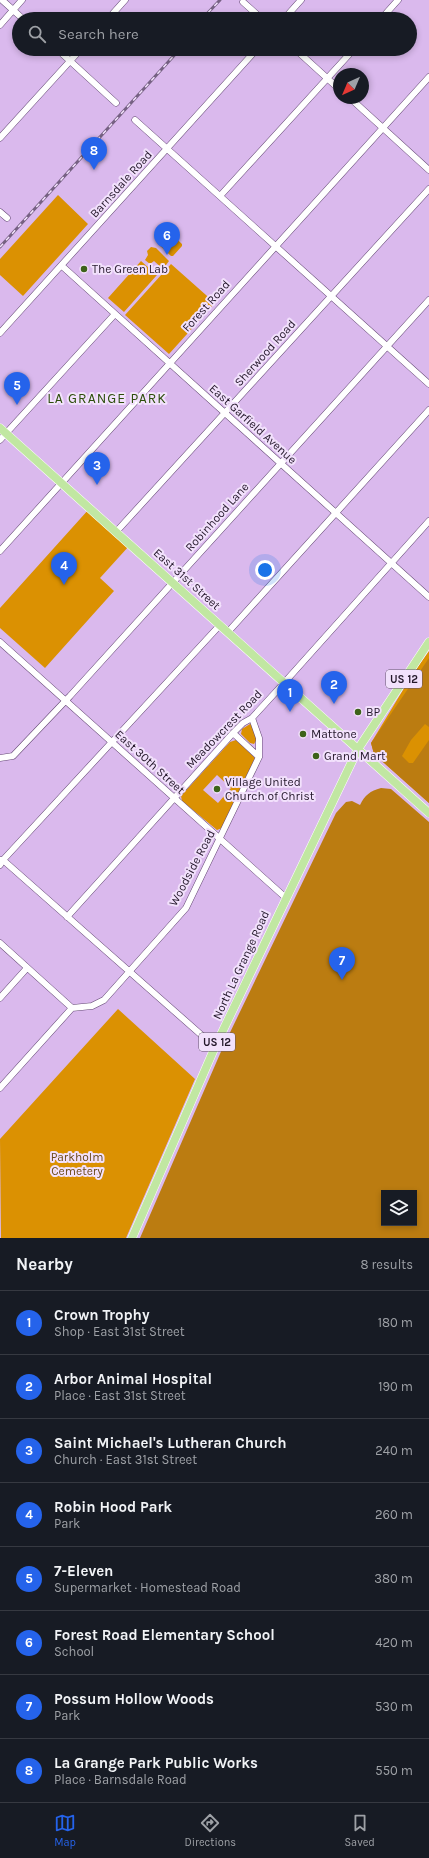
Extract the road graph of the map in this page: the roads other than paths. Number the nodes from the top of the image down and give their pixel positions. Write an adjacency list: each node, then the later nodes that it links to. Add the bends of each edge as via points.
1 (2, 0): 7 (street)
2 (22, 0): 7 (street)
3 (125, 0): 8 (street)
4 (301, 0): 10 (street)
5 (398, 0): 11 (street)
6 (243, 2): 9 (street)
7 (13, 10): 12 (street)
8 (114, 12)
9 (254, 12)
10 (290, 12)
11 (387, 12)
12 (0, 25)
13 (65, 56): 18 (street)
14 (75, 56): 18 (street)
15 (251, 56): 27 (street, Barnsdale Road)
16 (303, 56): 20 (street)
17 (347, 56): 20 (street)
18 (70, 61): 22 (street); 26 (street)
19 (429, 77): 25 (street, Forest Road)
20 (327, 78): 21 (street); 30 (street)
21 (333, 84)
22 (116, 103)
23 (357, 104): 25 (street)
24 (135, 120): 27 (street)
25 (383, 128): 28 (street); 33 (street, Forest Road)
26 (0, 138)
27 (167, 148): 30 (street); 34 (street, Barnsdale Road)
28 (429, 170)
29 (429, 189): 35 (street, Sherwood Road)
30 (220, 196): 33 (street)
31 (0, 212): 32 (street)
32 (7, 218)
33 (276, 246): 35 (street); 40 (street, Forest Road)
34 (62, 266): 37 (street, East Garfield Avenue); 38 (street, Barnsdale Road)
35 (331, 296): 39 (street); 43 (street, Sherwood Road)
36 (429, 300): 39 (street, Robinhood Lane)
37 (115, 314): 40 (street, East Garfield Avenue); 44 (street)
38 (0, 333)
39 (387, 346): 41 (street); 46 (street, Robinhood Lane)
40 (170, 363): 43 (street, East Garfield Avenue); 47 (street, Forest Road)
41 (429, 384)
42 (429, 410): 48 (street)
43 (225, 413): 46 (street, East Garfield Avenue); 50 (street, Sherwood Road)
44 (3, 430): 45 (street); 47 (main road, East 31st Street)
45 (0, 440)
46 (280, 464): 48 (street, East Garfield Avenue); 53 (street, Robinhood Lane)
47 (62, 482): 50 (main road, East 31st Street); 51 (street, Forest Road)
48 (336, 513): 52 (street, East Garfield Avenue); 56 (street)
49 (429, 521): 52 (street, Meadowcrest Road)
50 (116, 532): 53 (main road, East 31st Street)
51 (0, 551)
52 (391, 563): 54 (street, East Garfield Avenue); 59 (street, Meadowcrest Road)
53 (172, 582): 55 (main road, East 31st Street); 60 (street, Robinhood Lane)
54 (429, 597)
55 (220, 625): 56 (main road, East 31st Street); 63 (street)
56 (228, 632): 59 (main road, East 31st Street)
57 (0, 642): 60 (street, East 30th Street)
58 (429, 642): 64 (main road, US 12)
59 (284, 683): 61 (street, Meadowcrest Road); 64 (main road, East 31st Street)
60 (65, 700): 63 (street, East 30th Street); 66 (street, Robinhood Lane, via 13,756)
61 (252, 718): 62 (street, Meadowcrest Road); 65 (street, Woodside Road, via 259,738)
62 (233, 733): 65 (street); 67 (street, Meadowcrest Road)
63 (112, 743): 67 (street, East 30th Street); 70 (street)
64 (358, 749): 68 (main road, East 31st Street); 71 (main road, North La Grange Road / US 12)
65 (259, 757): 69 (street, Woodside Road)
66 (0, 758)
67 (174, 798): 69 (street, East 30th Street); 72 (street, Meadowcrest Road)
68 (429, 813)
69 (220, 840): 71 (street, East 30th Street); 75 (street, Woodside Road, via 186,908)
70 (1, 862): 72 (street)
71 (286, 898): 78 (main road, North La Grange Road / US 12)
72 (67, 917): 75 (street)
73 (0, 943): 74 (street)
74 (27, 968): 76 (street); 77 (street)
75 (129, 972): 77 (street, Woodside Road, via 104,1000 92,1006); 78 (street)
76 (0, 998)
77 (72, 1008): 79 (street)
78 (215, 1047): 80 (main road, North La Grange Road / US 12)
79 (0, 1088)
80 (132, 1238)

